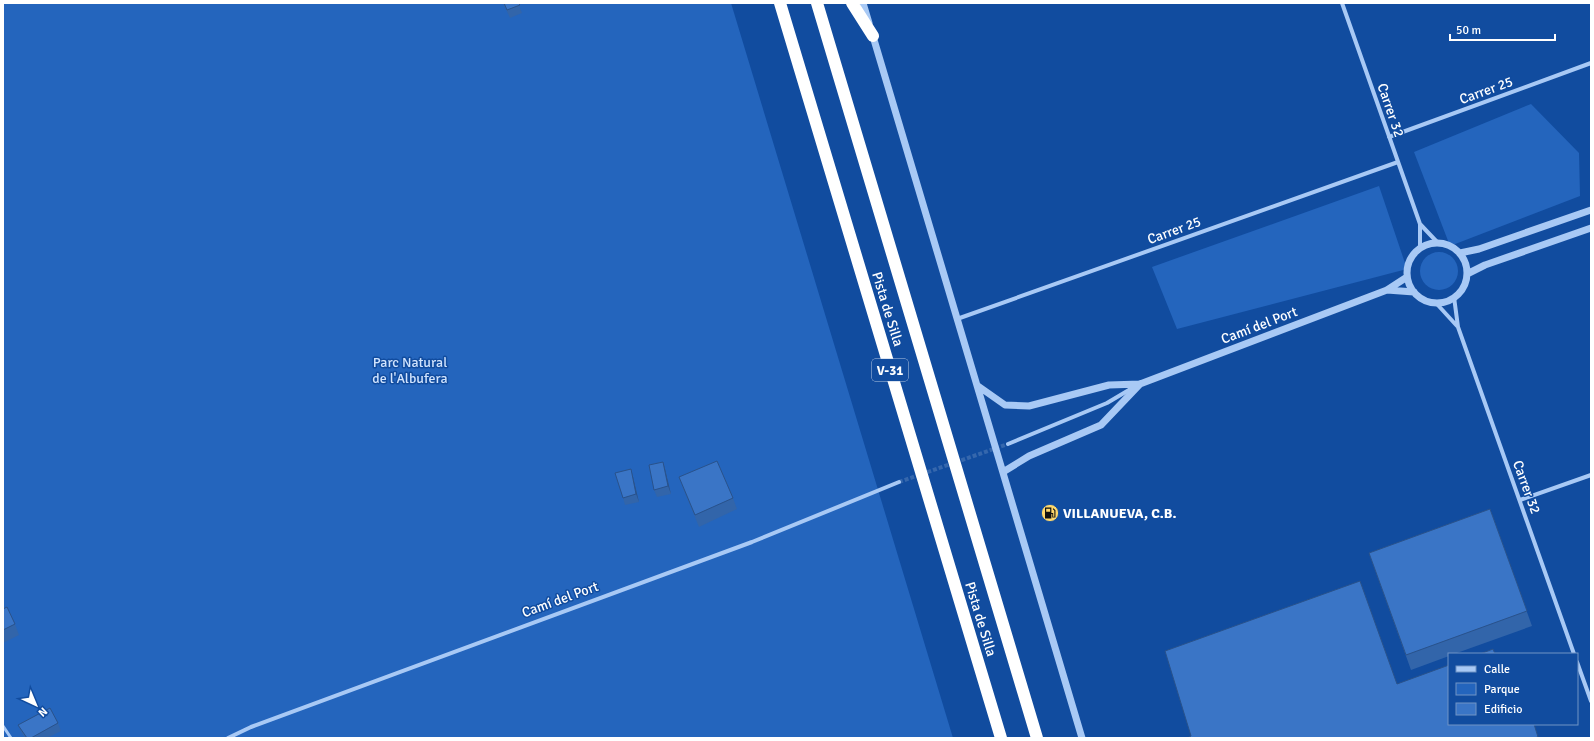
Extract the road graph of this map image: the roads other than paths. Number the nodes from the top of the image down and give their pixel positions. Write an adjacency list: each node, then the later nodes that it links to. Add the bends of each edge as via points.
1 (780, 3): 37 (highway, Pista de Silla / V-31)
2 (817, 3): 38 (highway, Pista de Silla / V-31)
3 (852, 3): 6 (highway)
4 (863, 3): 6 (street)
5 (1342, 3): 8 (street, Carrer 32)
6 (873, 36): 22 (street)
7 (1591, 63): 8 (street, Carrer 25)
8 (1389, 137): 9 (street, Carrer 32)
9 (1398, 162): 11 (street, Carrer 32); 22 (street, Carrer 25)
10 (1591, 210): 15 (street, via 1479,249)
11 (1420, 224): 13 (street, Carrer 32); 14 (street, Carrer 32)
12 (1591, 228): 16 (street, via 1485,265)
13 (1438, 243): 14 (street); 15 (street, via 1450,246)
14 (1420, 248): 17 (street, via 1409,261)
15 (1460, 253): 16 (street)
16 (1467, 274): 20 (street, via 1461,291)
17 (1407, 277): 18 (street, Camí del Port); 19 (street)
18 (1387, 290): 19 (street, Camí del Port); 24 (street, Camí del Port)
19 (1414, 292): 21 (street, via 1420,298)
20 (1454, 297): 21 (street, via 1446,302); 23 (street, Carrer 32)
21 (1436, 303): 23 (street, Carrer 32)
22 (957, 319): 25 (street)
23 (1458, 327): 30 (street, Carrer 32)
24 (1140, 384): 25 (street, Camí del Port, via 1109,385 1029,406 1005,405); 26 (street, Camí del Port, via 1107,403); 27 (street, Camí del Port, via 1101,425 1029,456)
25 (978, 386): 27 (street)
26 (1008, 444)
27 (1003, 472): 39 (street)
28 (1591, 474): 30 (street)
29 (899, 482): 36 (street, Camí del Port, via 796,525 258,724)
30 (1520, 500): 31 (street, Carrer 32)
31 (1574, 653)
32 (1578, 665): 33 (street)
33 (1591, 701)
34 (3, 726): 35 (lane)
35 (12, 738)
36 (228, 738)
37 (1001, 738)
38 (1037, 738)
39 (1082, 738)

